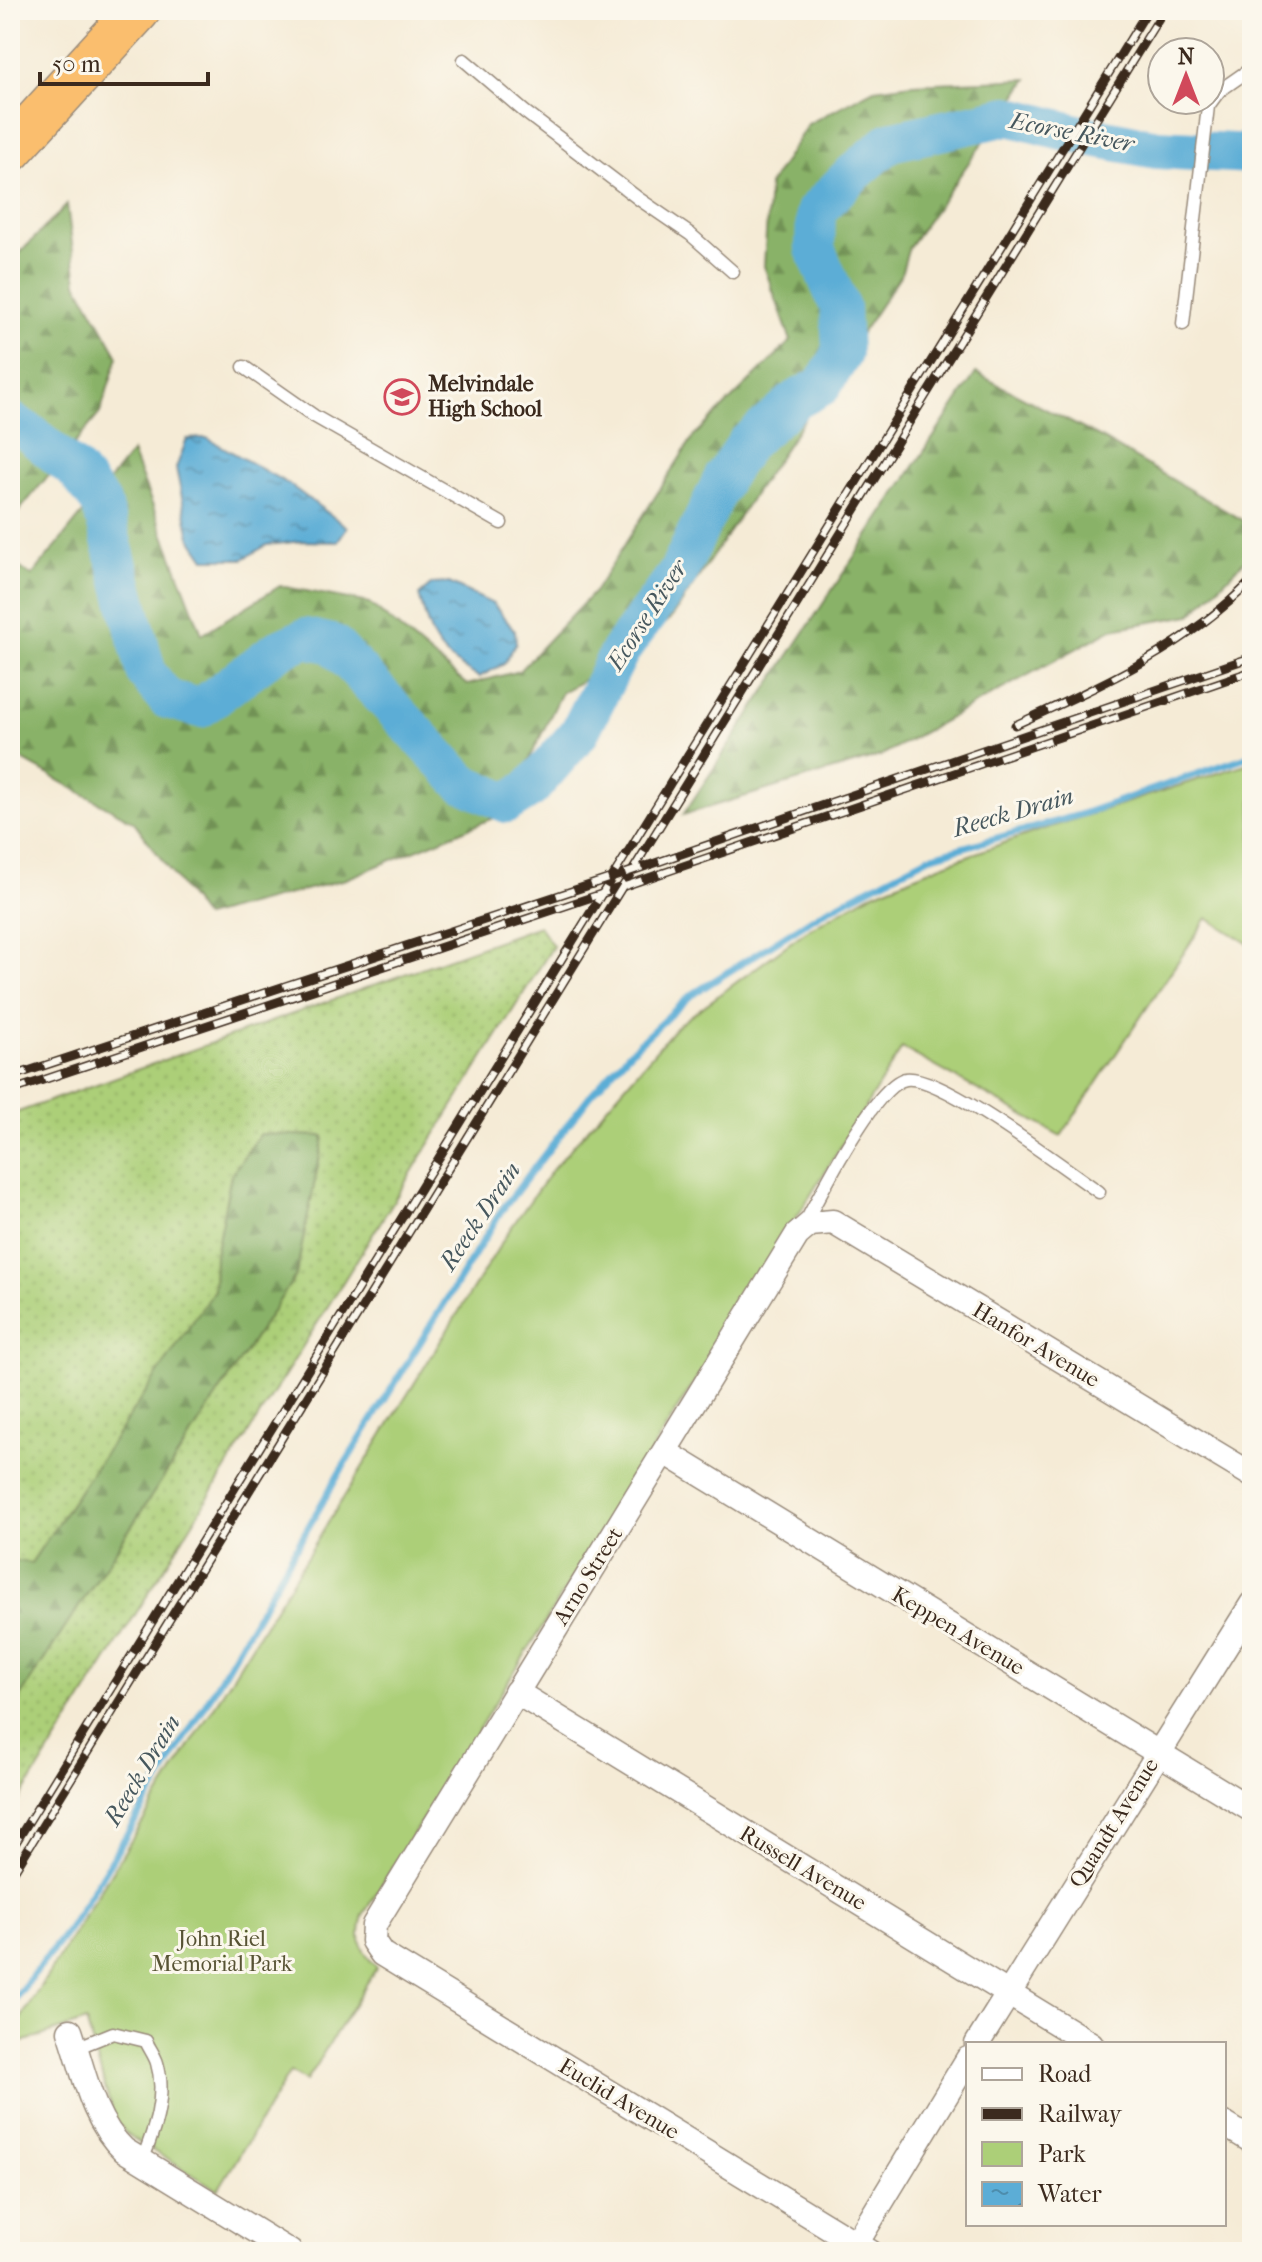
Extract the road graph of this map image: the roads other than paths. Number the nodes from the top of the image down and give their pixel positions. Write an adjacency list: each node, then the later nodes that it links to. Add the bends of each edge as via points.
1 (138, 10): 4 (highway)
2 (464, 60): 5 (lane)
3 (1252, 68): 6 (lane, via 1219,91 1208,106)
4 (10, 150)
5 (733, 272)
6 (1183, 324)
7 (244, 367): 8 (lane, via 314,416)
8 (501, 523)
9 (1099, 1192): 10 (lane, via 960,1096 905,1078 886,1089 836,1165)
10 (810, 1226): 11 (street, Arno Street); 12 (street, Hanfor Avenue, via 833,1222)
11 (665, 1452): 14 (street, Arno Street); 15 (street, Keppen Avenue)
12 (1252, 1475)
13 (1252, 1604): 15 (street, Quandt Avenue)
14 (516, 1692): 17 (street, Arno Street, via 374,1925); 18 (street, Russell Avenue)
15 (1157, 1753): 16 (street, Keppen Avenue); 18 (street, Quandt Avenue)
16 (1252, 1810)
17 (373, 1941): 26 (street, Euclid Avenue, via 382,1954)
18 (1008, 1993): 20 (street, Quandt Avenue); 21 (street, Russell Avenue)
19 (73, 2040): 25 (street, via 100,2120 111,2138); 25 (lane, via 113,2033 146,2041 157,2063 161,2098)
20 (978, 2042)
21 (1088, 2042)
22 (966, 2062): 26 (street)
23 (1226, 2125): 24 (street)
24 (1252, 2141)
25 (142, 2161): 27 (street)
26 (859, 2249)
27 (290, 2252)

